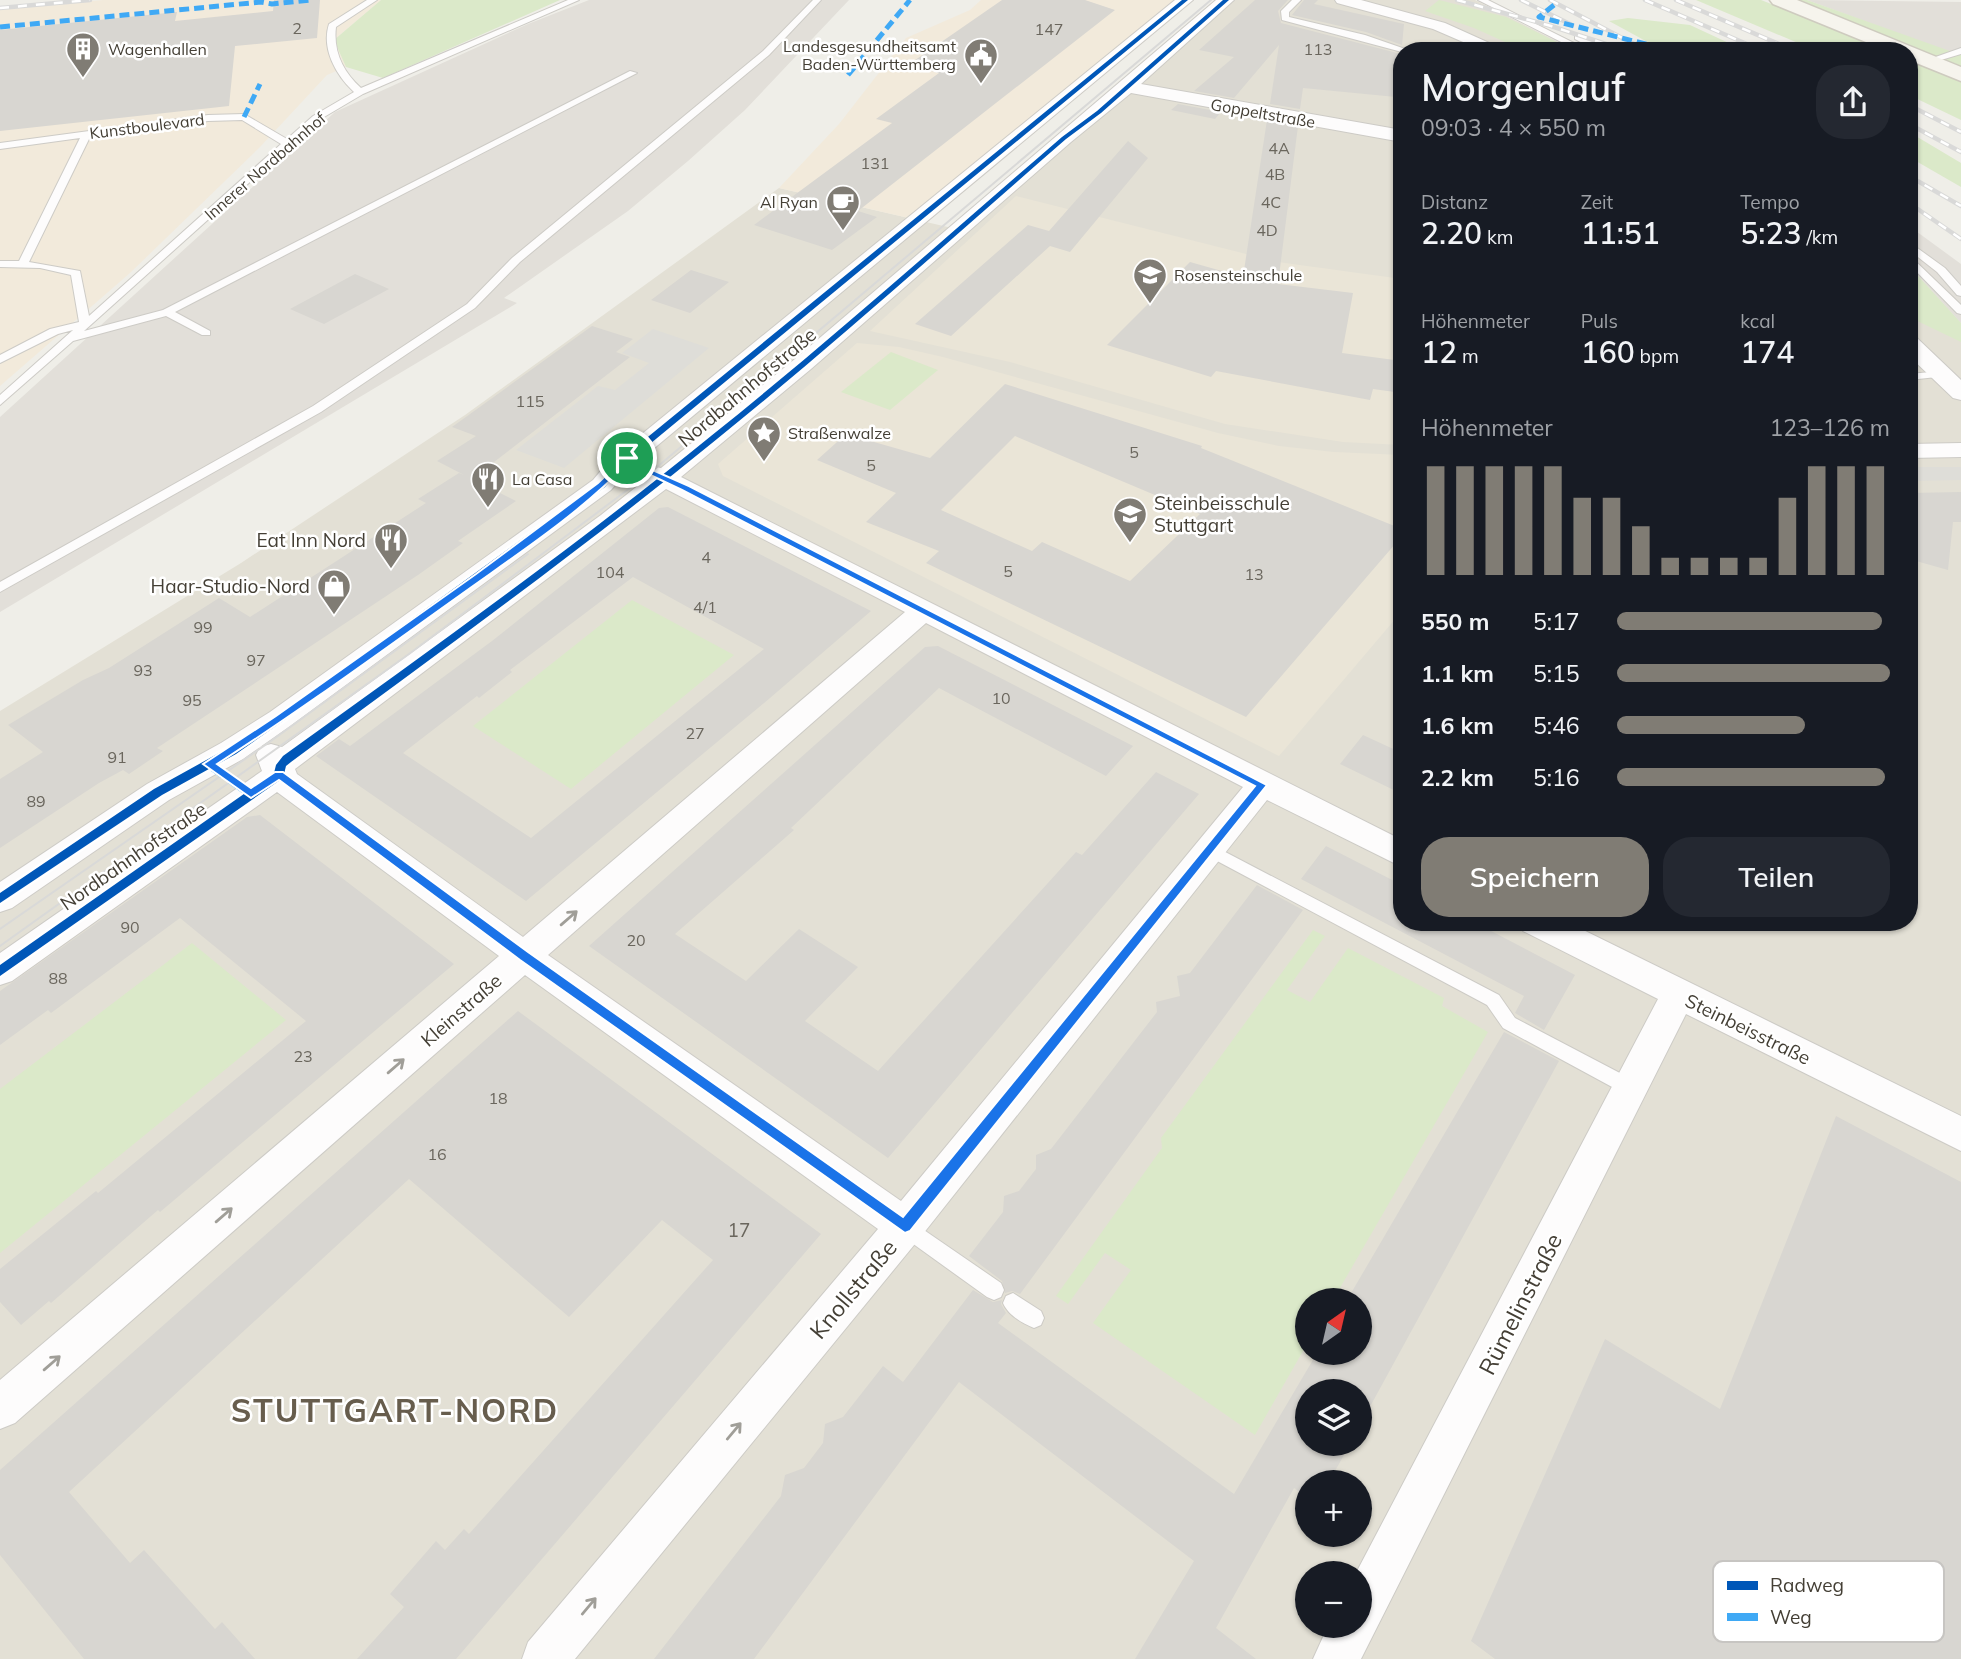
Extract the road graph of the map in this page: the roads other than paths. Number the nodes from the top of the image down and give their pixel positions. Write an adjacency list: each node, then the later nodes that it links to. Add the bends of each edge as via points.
1 (373, 0): 22 (lane, via 332,26 328,41 345,80)
2 (575, 0): 22 (lane, Innerer Nordbahnhof)
3 (817, 0): 47 (lane, via 766,53 516,260 471,306 317,409)
4 (1185, 0): 45 (street, Nordbahnhofstraße)
5 (1226, 0): 21 (street, Nordbahnhofstraße)
6 (1297, 0): 15 (lane, via 1285,11 1285,18)
7 (1343, 0): 11 (street, via 1439,26)
8 (1482, 0): 12 (lane)
9 (1502, 0): 13 (lane)
10 (1780, 0): 14 (street)
11 (1477, 42)
12 (1578, 42)
13 (1580, 42)
14 (1885, 42)
15 (1393, 47)
16 (1961, 51): 18 (lane)
17 (1918, 55): 18 (street)
18 (1931, 61): 20 (street)
19 (632, 73): 33 (lane)
20 (1961, 75)
21 (1125, 87): 24 (street, Goppeltstraße); 46 (street, Nordbahnhofstraße)
22 (360, 92): 25 (lane, Innerer Nordbahnhof, via 316,118)
23 (87, 134): 25 (lane, Kunstboulevard, via 244,117); 26 (lane, Kunstboulevard); 29 (lane)
24 (1393, 134)
25 (288, 144): 34 (lane, Innerer Nordbahnhof)
26 (0, 146)
27 (1918, 252): 31 (lane)
28 (0, 264): 29 (lane)
29 (22, 265): 34 (lane, via 76,274)
30 (1918, 267): 32 (lane)
31 (1961, 293)
32 (1961, 311)
33 (167, 312): 35 (lane); 36 (lane)
34 (85, 324): 36 (lane, Innerer Nordbahnhof); 38 (lane, via 54,331)
35 (206, 333)
36 (68, 340): 42 (lane, Innerer Nordbahnhof)
37 (1918, 351): 39 (street)
38 (0, 360)
39 (1942, 374): 40 (lane); 41 (street)
40 (1918, 376)
41 (1961, 393)
42 (0, 401)
43 (1961, 450): 44 (street)
44 (1918, 451)
45 (627, 458): 46 (street); 49 (street, Nordbahnhofstraße, via 561,516)
46 (664, 478): 48 (street); 51 (street, Nordbahnhofstraße, via 287,759)
47 (0, 588)
48 (922, 612): 52 (street); 58 (street, Kleinstraße, one-way to 48)
49 (280, 719): 50 (street, Nordbahnhofstraße); 51 (street, via 271,741)
50 (209, 764): 53 (street); 56 (street, Nordbahnhofstraße, via 158,792)
51 (279, 775): 53 (street, Nordbahnhofstraße); 58 (street)
52 (1262, 785): 54 (street, Knollstraße); 55 (street)
53 (251, 794): 59 (street, Nordbahnhofstraße)
54 (1210, 850): 61 (lane, via 1493,1000 1509,1023); 63 (street, Knollstraße)
55 (1393, 850)
56 (0, 899)
57 (1553, 931): 60 (street, Steinbeisstraße)
58 (524, 956): 63 (street); 67 (street, Kleinstraße, one-way to 58)
59 (0, 971)
60 (1678, 994): 61 (street, Rümelinstraße); 62 (street, Steinbeisstraße)
61 (1631, 1088): 68 (street, Rümelinstraße)
62 (1961, 1134)
63 (905, 1226): 64 (lane); 70 (street, Knollstraße, one-way to 63)
64 (994, 1290)
65 (1013, 1303): 66 (lane)
66 (1034, 1318)
67 (0, 1408)
68 (1372, 1590)
69 (1347, 1638): 71 (street)
70 (545, 1659)
71 (1336, 1659)

